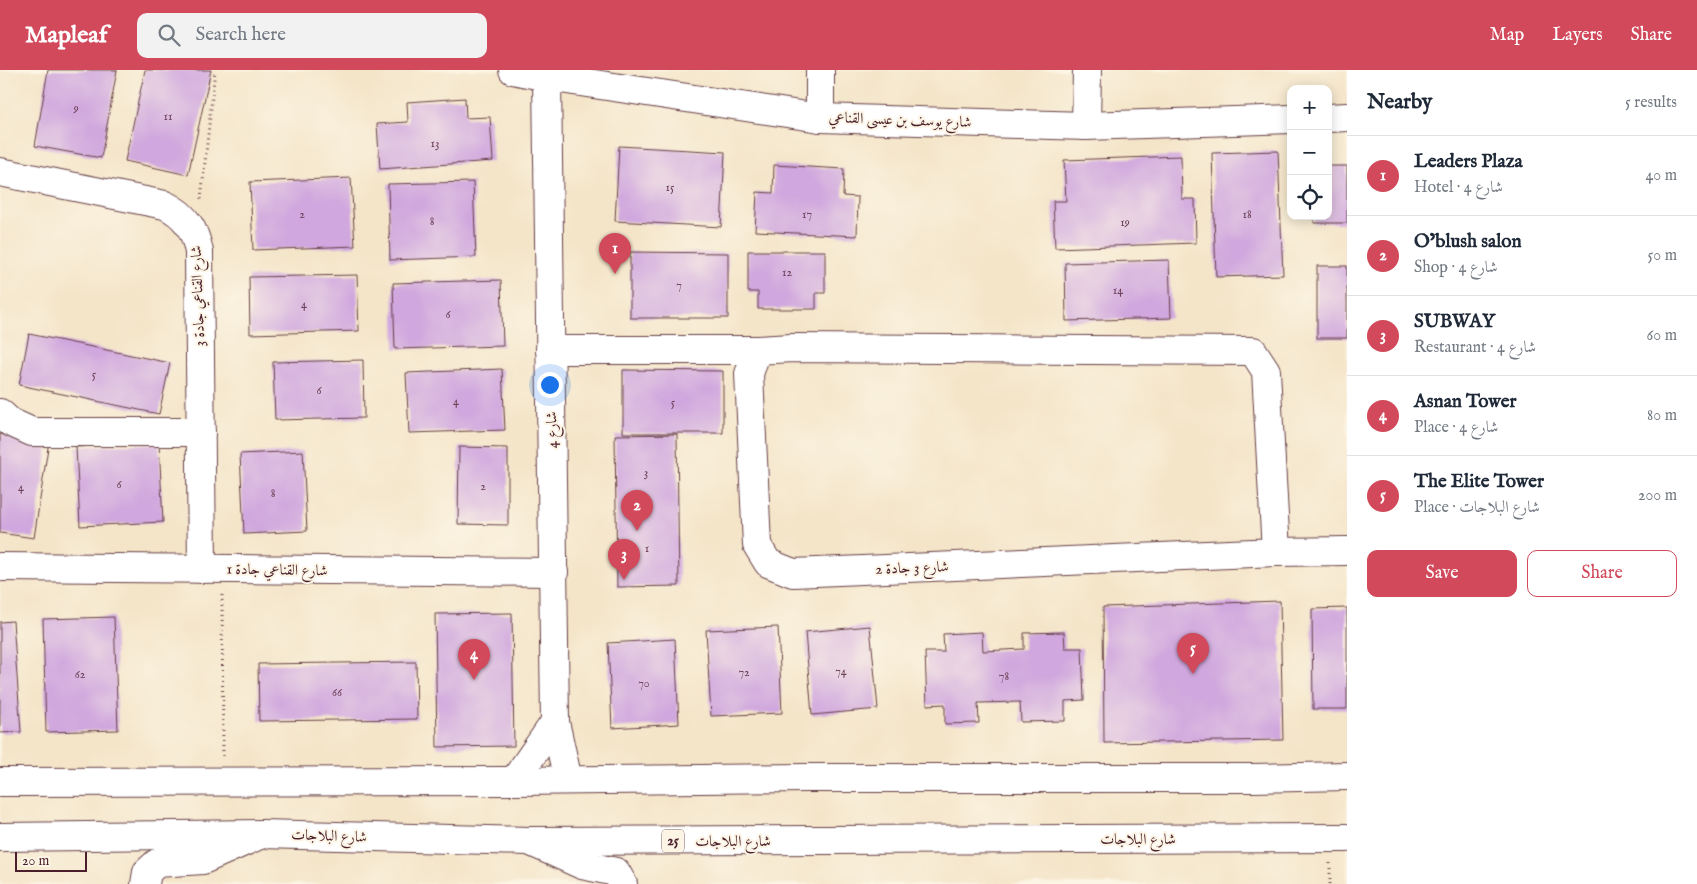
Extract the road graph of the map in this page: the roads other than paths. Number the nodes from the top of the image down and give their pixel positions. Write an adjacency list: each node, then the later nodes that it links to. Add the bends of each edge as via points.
1 (514, 70): 4 (street, شارع يوسف بن عيسى القناعي)
2 (820, 70): 5 (street)
3 (1087, 70): 9 (street)
4 (547, 77): 5 (street, شارع يوسف بن عيسى القناعي); 11 (street, شارع 4)
5 (820, 118): 9 (street, شارع يوسف بن عيسى القناعي)
6 (1332, 118): 7 (street)
7 (1347, 118)
8 (1287, 119): 9 (street, شارع يوسف بن عيسى القناعي)
9 (1086, 126)
10 (0, 172): 14 (street, شارع القناعي جادة 3, via 165,205 176,210 192,228 199,252)
11 (550, 350): 12 (street); 19 (street, شارع 4)
12 (756, 350): 16 (street, via 1253,351 1266,371); 16 (street, شارع 3 جادة 2, via 749,374 757,544 768,563 793,573)
13 (0, 413): 14 (street, via 10,422 32,432)
14 (201, 432): 18 (street, شارع القناعي جادة 3)
15 (1347, 551): 16 (street, شارع 3 جادة 2)
16 (1276, 552)
17 (0, 567): 18 (street, شارع القناعي جادة 1)
18 (212, 569): 19 (street, شارع القناعي جادة 1)
19 (554, 572): 20 (street, شارع 4)
20 (555, 722): 22 (street, شارع 4); 23 (street)
21 (1347, 776): 22 (street)
22 (568, 780): 23 (street)
23 (514, 781): 24 (street)
24 (0, 782)
25 (262, 834): 26 (street, شارع البلاجات / 25); 28 (street, شارع البلاجات / 25); 29 (street, via 203,860 157,862)
26 (0, 837)
27 (1347, 838): 28 (street, شارع البلاجات / 25)
28 (529, 841): 30 (street, via 582,865 616,872)
29 (146, 878)
30 (623, 884)

